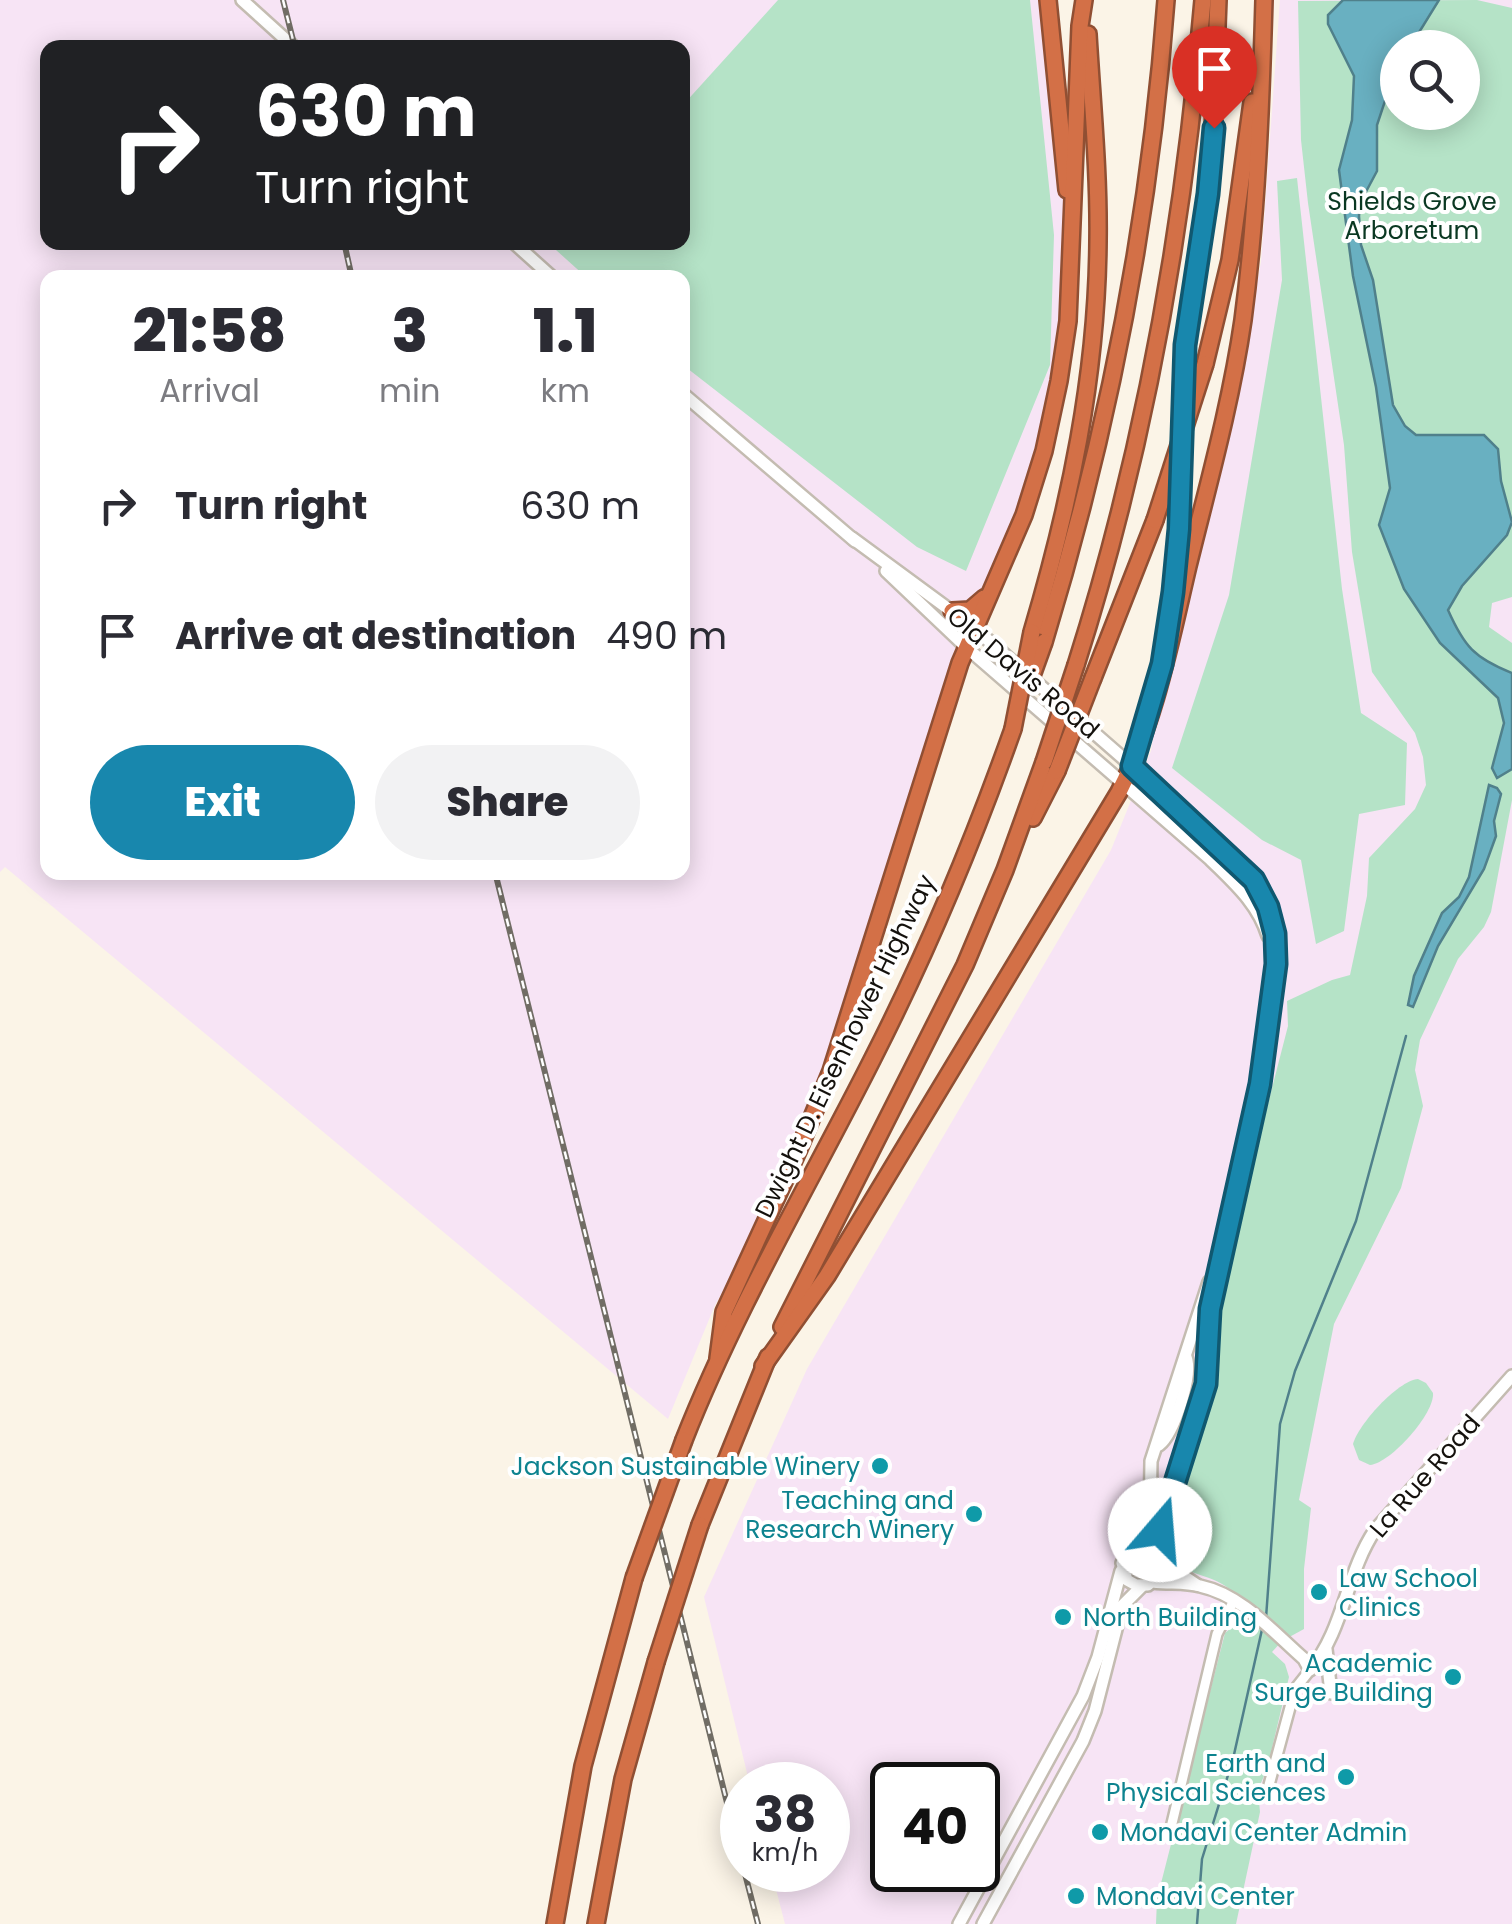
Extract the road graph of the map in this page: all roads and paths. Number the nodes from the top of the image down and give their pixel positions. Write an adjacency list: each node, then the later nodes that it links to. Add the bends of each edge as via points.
1 (242, 0): 8 (street)
2 (1048, 0): 9 (highway)
3 (1085, 0): 9 (highway); 17 (highway, via 1098,240 1092,354)
4 (1166, 0): 17 (highway, Dwight D. Eisenhower Highway, via 1125,320 1092,474)
5 (1204, 0): 21 (highway, bridge, via 1184,196 1162,325 1120,514)
6 (1218, 0): 19 (highway, via 1212,154 1185,345 1177,562)
7 (1263, 0): 19 (highway, via 1260,126 1242,320); 21 (highway, bridge, via 1237,216 1206,364 1094,678)
8 (286, 40)
9 (1071, 232): 14 (highway, via 1068,320 1052,418 1024,515)
10 (523, 250): 11 (street)
11 (544, 270)
12 (690, 400): 13 (street, Old Davis Road)
13 (852, 538): 15 (street, Old Davis Road); 18 (street, Old Davis Road)
14 (990, 592): 15 (highway, via 970,610); 16 (highway)
15 (952, 611): 16 (street, Old Davis Road)
16 (974, 627): 18 (highway); 20 (street, Old Davis Road)
17 (1038, 637): 26 (highway, Dwight D. Eisenhower Highway, bridge, via 1013,729 948,897)
18 (966, 647): 22 (street, Old Davis Road); 26 (highway, via 831,1071 724,1312)
19 (1162, 664): 20 (highway)
20 (1132, 766): 22 (highway); 23 (street, Old Davis Road, via 1254,880 1268,907)
21 (1051, 767): 27 (highway, via 934,1032)
22 (1123, 784): 23 (street, Old Davis Road, via 1244,893 1264,920); 27 (highway, via 827,1276)
23 (1276, 964): 24 (street, Old Davis Road, via 1260,1084)
24 (1224, 1240): 25 (street, Old Davis Road); 30 (street, Old Davis Road)
25 (1186, 1357): 29 (street); 33 (street, Old Davis Road)
26 (718, 1358): 45 (highway, Dwight D. Eisenhower Highway, bridge, via 634,1578 583,1766)
27 (763, 1366): 46 (highway, bridge, via 700,1525 656,1662 623,1780)
28 (1512, 1376): 40 (street, La Rue Road, via 1375,1530)
29 (1185, 1386): 30 (street); 31 (street)
30 (1204, 1391): 32 (street, Old Davis Road)
31 (1168, 1436): 32 (street); 33 (street)
32 (1188, 1444): 35 (street, Old Davis Road, via 1161,1524)
33 (1156, 1446): 34 (street, Old Davis Road, via 1150,1524)
34 (1137, 1546): 35 (street); 36 (street, via 1123,1558)
35 (1159, 1557): 37 (street, via 1160,1572); 38 (street)
36 (1122, 1569): 37 (street, via 1126,1580); 47 (street, via 1084,1696)
37 (1148, 1584): 38 (street); 48 (street, via 1122,1606 1083,1741)
38 (1197, 1584): 39 (street)
39 (1240, 1604): 41 (street); 44 (street, via 1217,1634)
40 (1326, 1649): 41 (street, La Rue Road); 42 (street)
41 (1310, 1670): 43 (street, via 1295,1689)
42 (1332, 1693)
43 (1266, 1796)
44 (1169, 1836)
45 (555, 1924)
46 (596, 1924)
47 (960, 1924)
48 (983, 1924)

